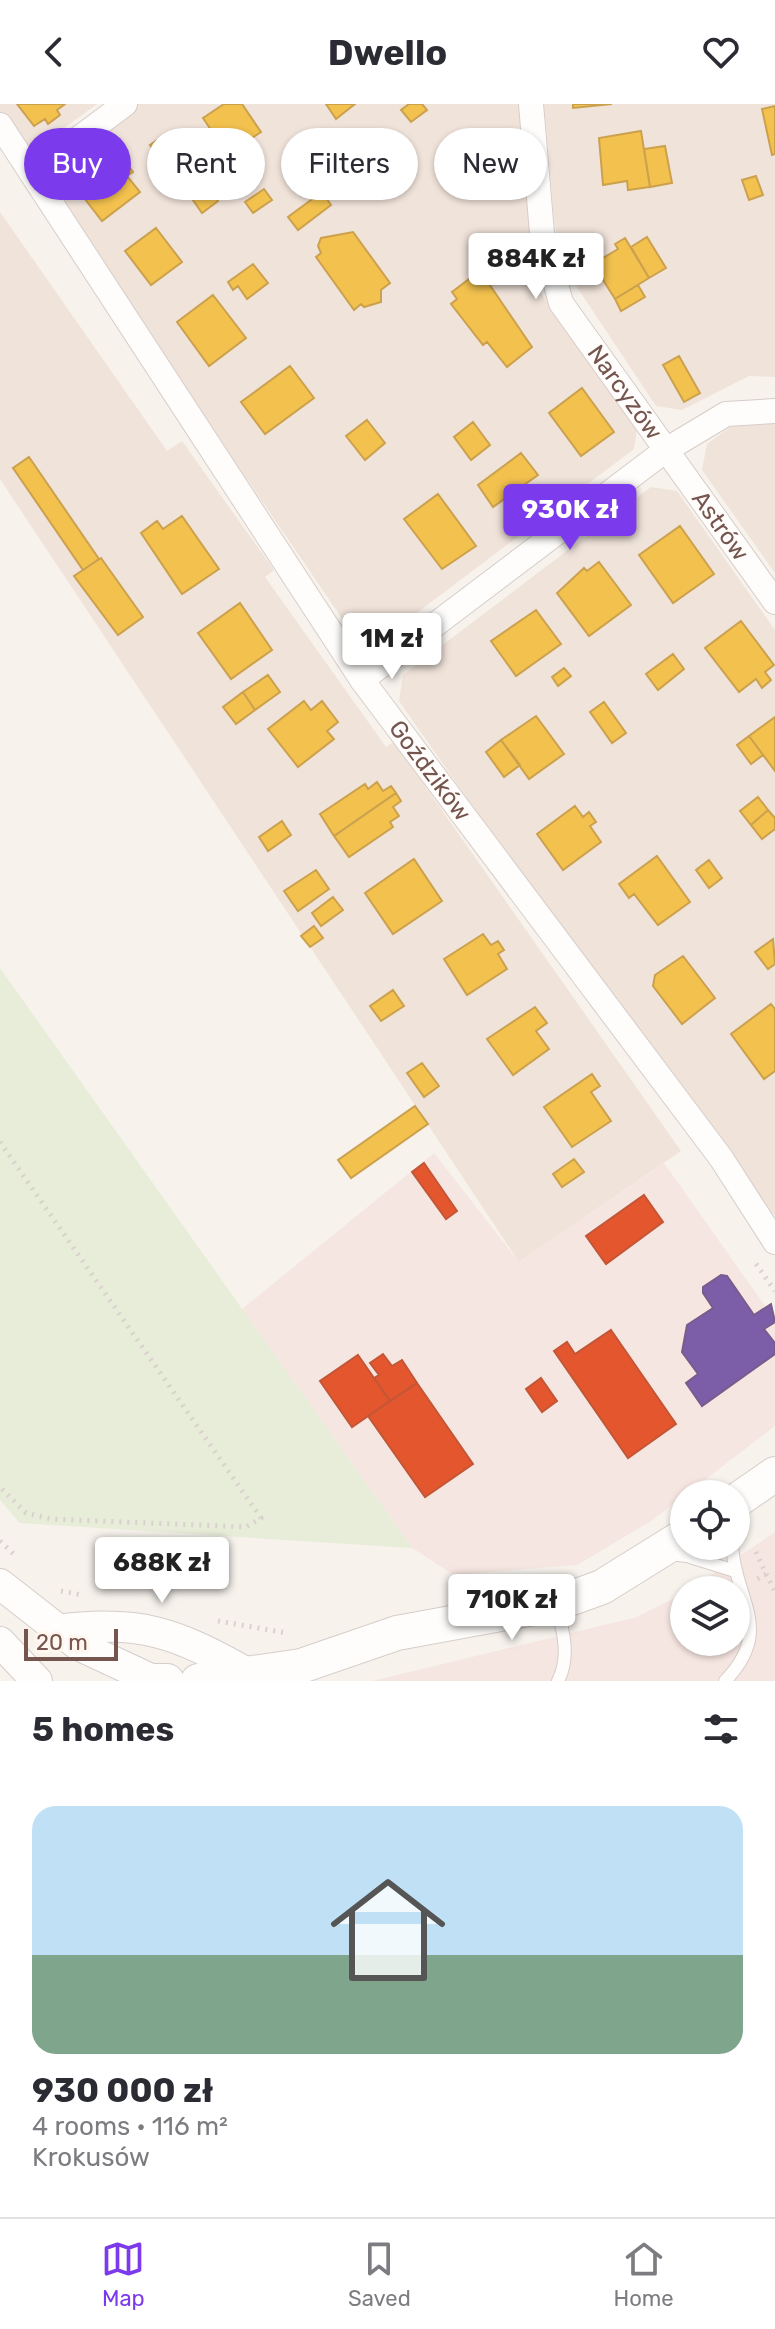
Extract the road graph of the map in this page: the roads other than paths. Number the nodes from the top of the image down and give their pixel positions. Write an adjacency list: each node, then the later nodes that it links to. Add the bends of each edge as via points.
1 (125, 104): 4 (street)
2 (531, 104): 8 (street, Narcyzów, via 542,233 561,303)
3 (0, 125): 5 (street, Goździków)
4 (93, 128)
5 (24, 161)
6 (50, 200): 10 (street, Goździków)
7 (775, 411): 8 (street, via 726,414)
8 (666, 450): 9 (street, Astrów); 10 (street)
9 (775, 602)
10 (362, 680): 11 (street, Goździków, via 721,1158)
11 (775, 1242)
12 (775, 1474): 13 (main road)
13 (750, 1494)
14 (670, 1546): 19 (main road, via 602,1587)
15 (700, 1560): 17 (lane)
16 (734, 1560): 17 (lane)
17 (735, 1571): 28 (lane, via 750,1602 753,1637 748,1655)
18 (0, 1584): 20 (street)
19 (555, 1604): 23 (main road, via 397,1633); 27 (lane, via 563,1629 565,1668)
20 (56, 1630): 22 (street, via 121,1625 156,1631 190,1641); 25 (street)
21 (12, 1660): 24 (street)
22 (249, 1674): 23 (main road); 26 (main road)
23 (294, 1674)
24 (37, 1681)
25 (153, 1681)
26 (198, 1681)
27 (558, 1681)
28 (725, 1681)

